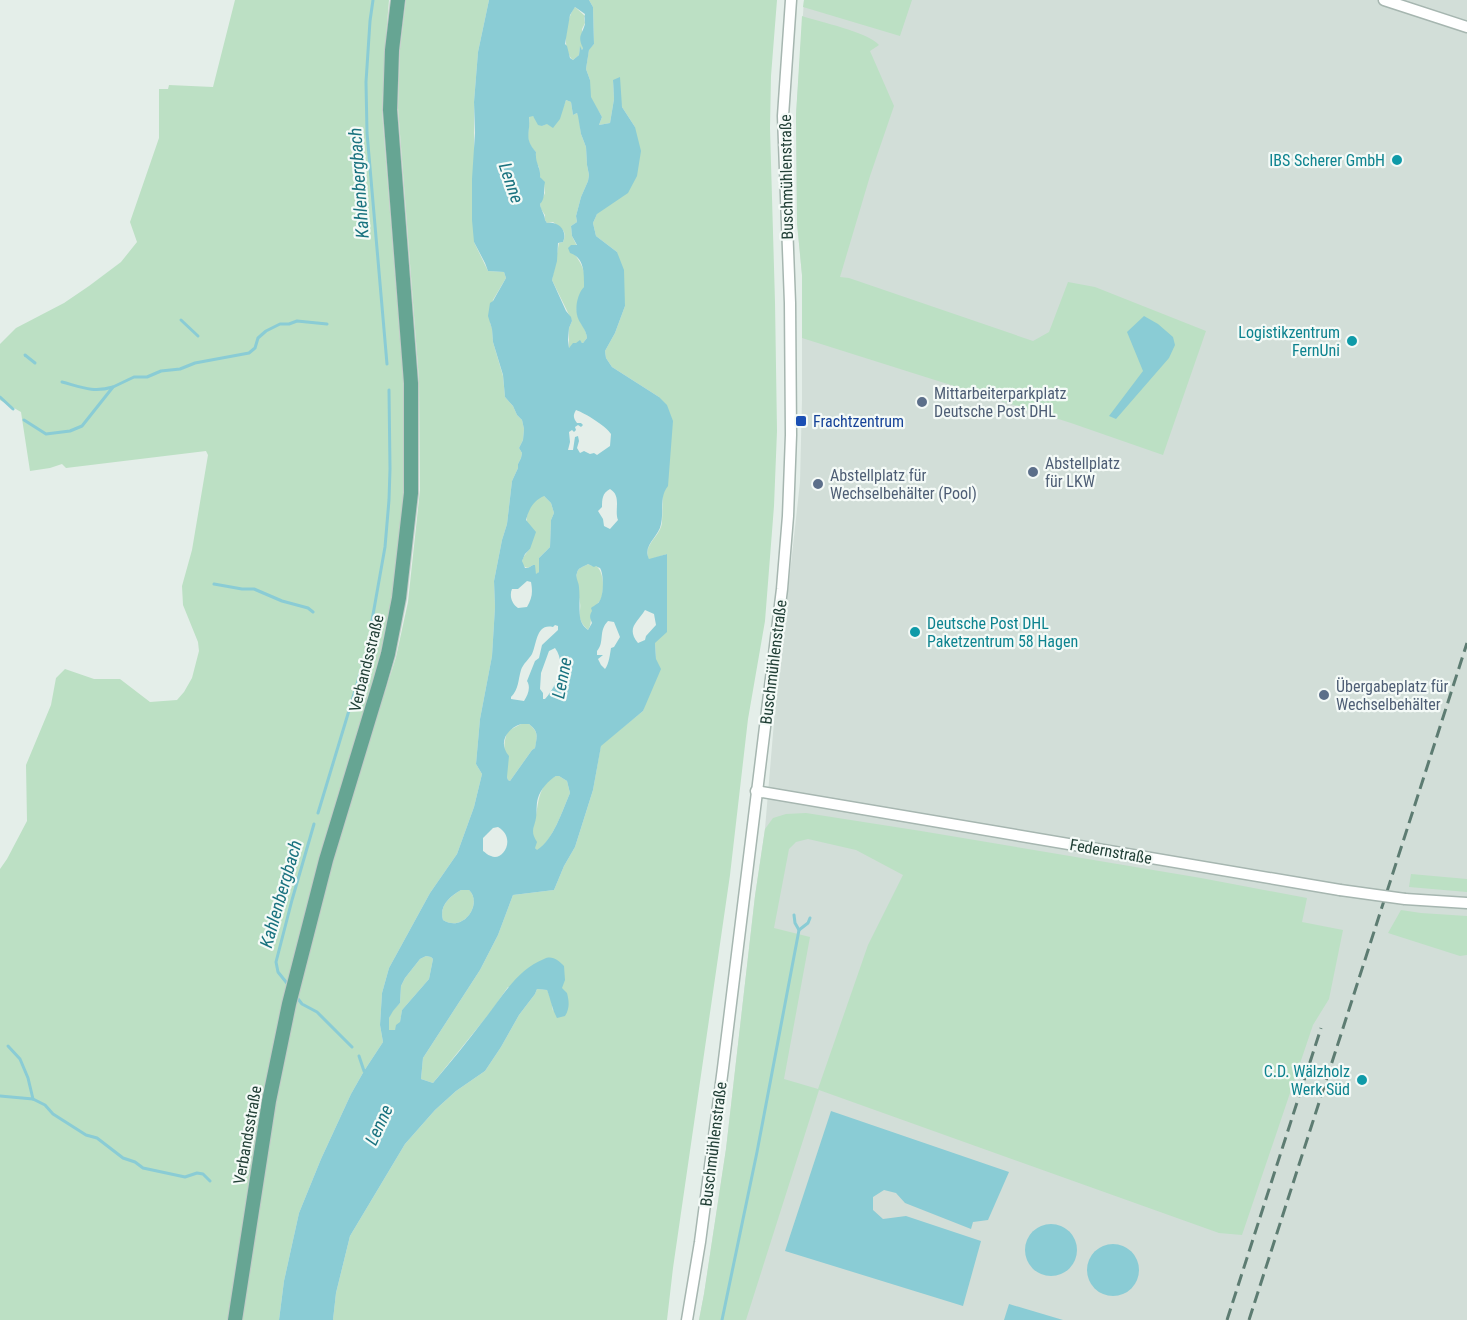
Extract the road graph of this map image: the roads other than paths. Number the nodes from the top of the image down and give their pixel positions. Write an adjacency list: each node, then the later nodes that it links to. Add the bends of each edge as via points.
1 (398, 0): 7 (main road, Verbandsstraße, via 390,110 411,383 411,494 399,598 388,654 296,971 269,1101)
2 (791, 0): 5 (street, Buschmühlenstraße, via 783,116 791,381 788,516)
3 (1384, 0): 4 (street)
4 (1467, 27)
5 (756, 791): 6 (street, Federnstraße, bridge, via 1340,890); 8 (street, Buschmühlenstraße, via 714,1138)
6 (1467, 903)
7 (235, 1320)
8 (687, 1320)

